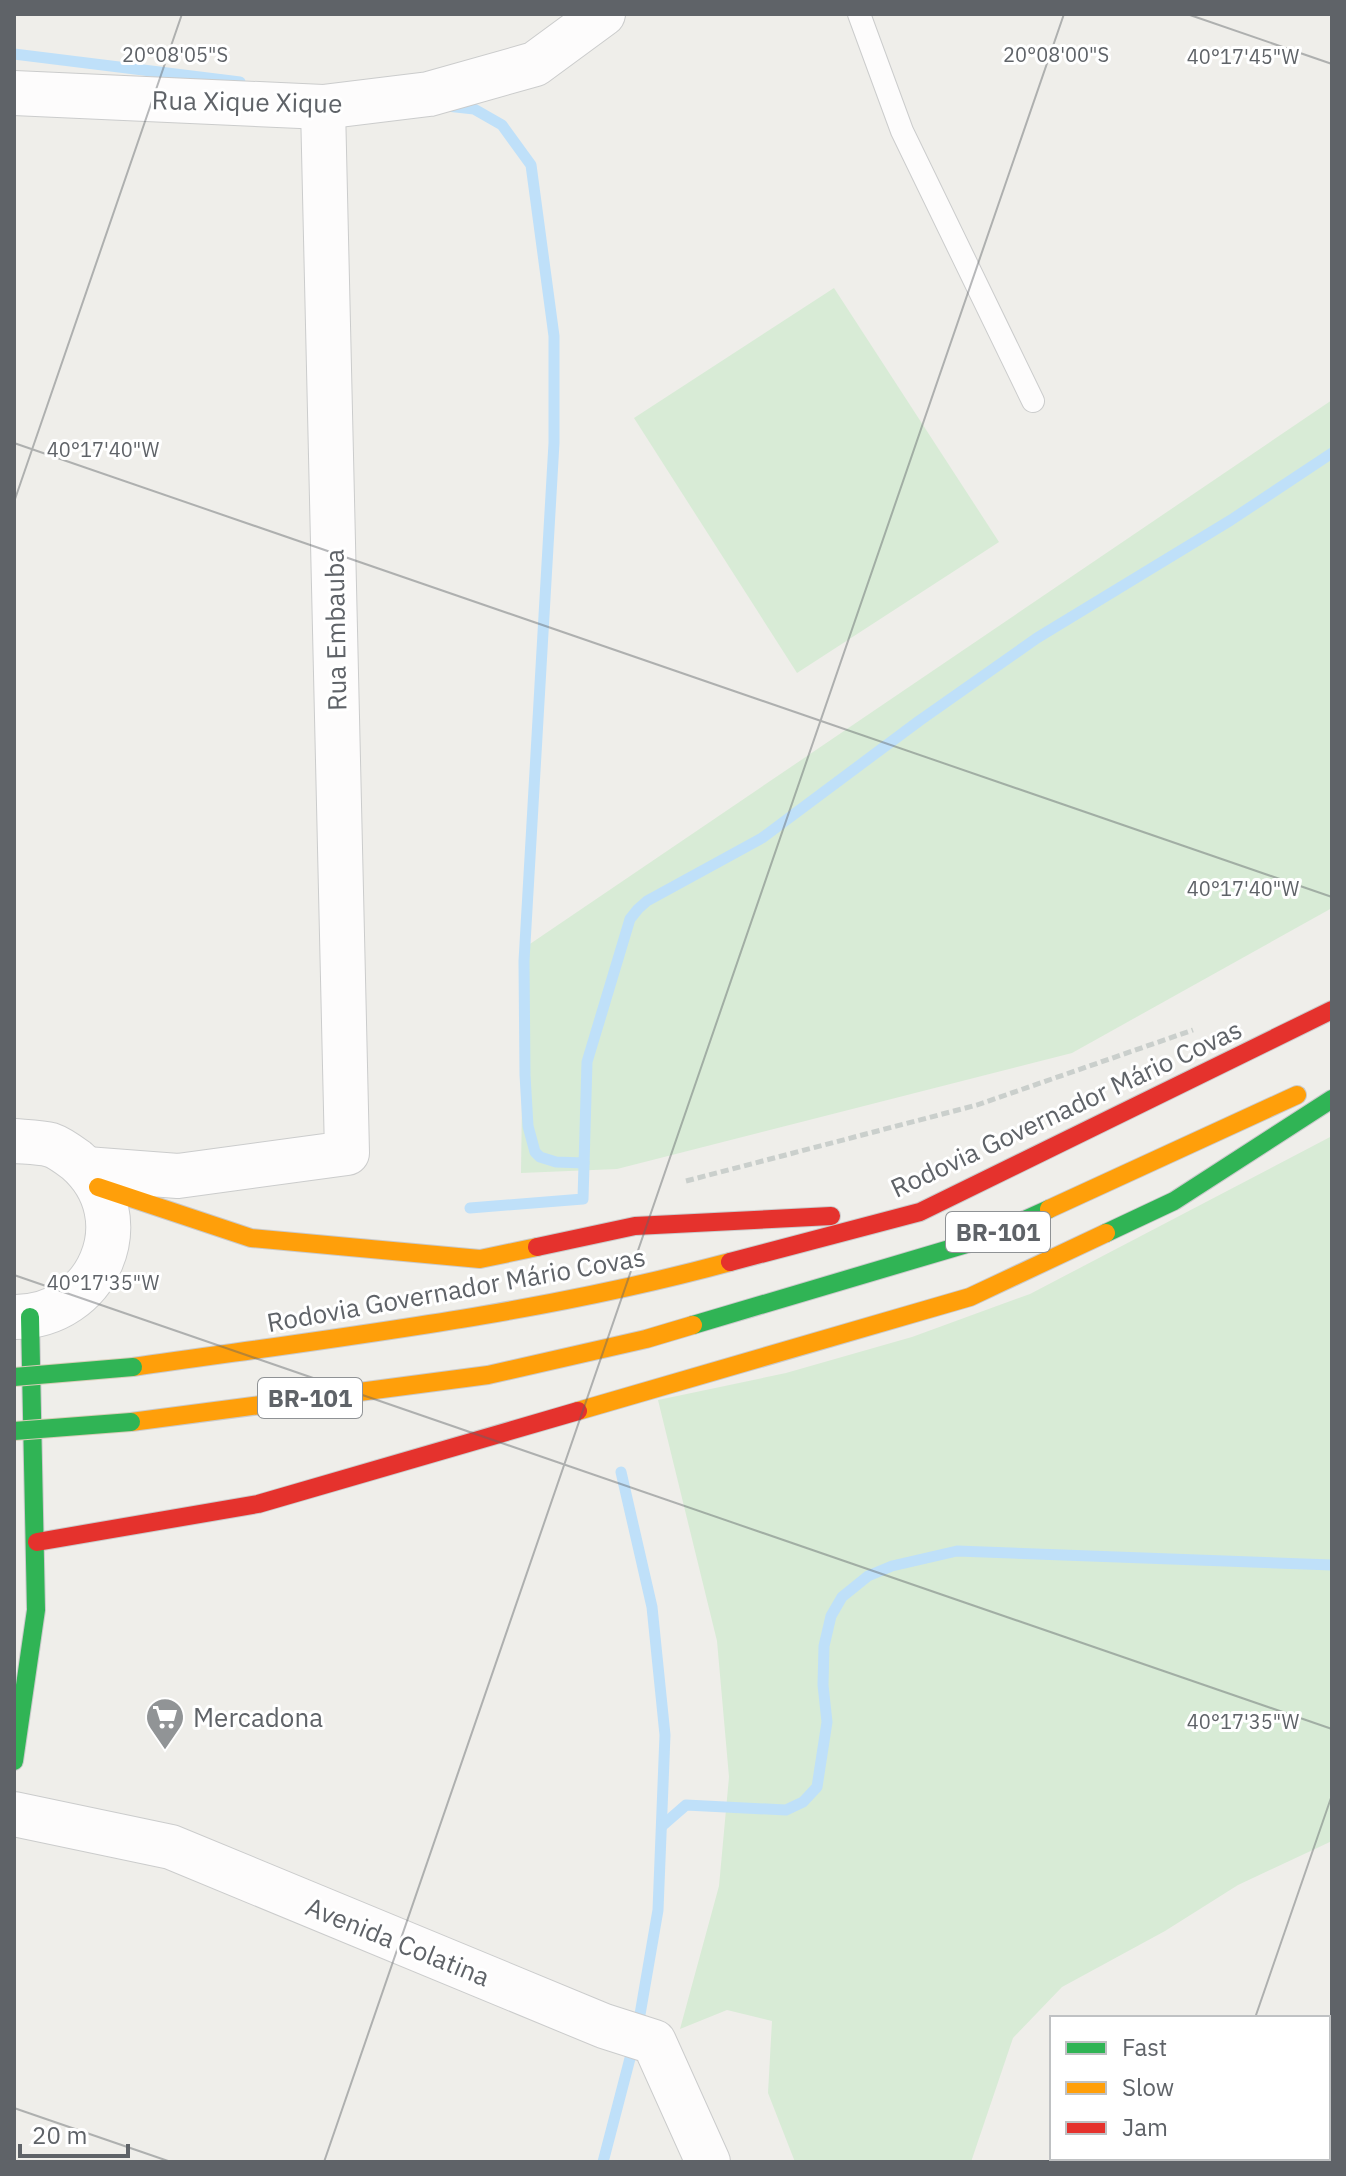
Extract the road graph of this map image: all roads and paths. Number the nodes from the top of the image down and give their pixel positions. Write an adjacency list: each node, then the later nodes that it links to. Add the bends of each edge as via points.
1 (603, 14): 4 (street, Rua Xique Xique, via 535,64 429,94)
2 (859, 14): 5 (lane, via 902,131)
3 (14, 93): 4 (street, Rua Xique Xique)
4 (323, 107): 12 (street, Rua Embauba, via 347,1153 178,1176)
5 (1033, 401)
6 (1332, 1010): 14 (main road, Rodovia Governador Mário Covas / BR-101)
7 (1194, 1030): 13 (path, via 977,1105)
8 (1318, 1085): 17 (main road, BR-101, bridge, via 980,1240 646,1339 488,1375 131,1422)
9 (1332, 1099): 19 (main road, via 1174,1201 970,1297 258,1504)
10 (14, 1129): 11 (street)
11 (14, 1141): 12 (street, via 51,1145 70,1155)
12 (92, 1178): 14 (main road, via 251,1238 480,1259 635,1226); 15 (street, via 106,1207 108,1228 98,1270 70,1302)
13 (678, 1183)
14 (920, 1212): 16 (main road, Rodovia Governador Mário Covas / BR-101, bridge, via 642,1286 486,1315 133,1367)
15 (22, 1317): 19 (main road)
16 (14, 1377)
17 (14, 1431)
18 (14, 1542): 19 (main road)
19 (37, 1542): 20 (main road, via 36,1610)
20 (14, 1761)
21 (14, 1814): 22 (street, Avenida Colatina, via 171,1847 654,2042)
22 (708, 2162)

